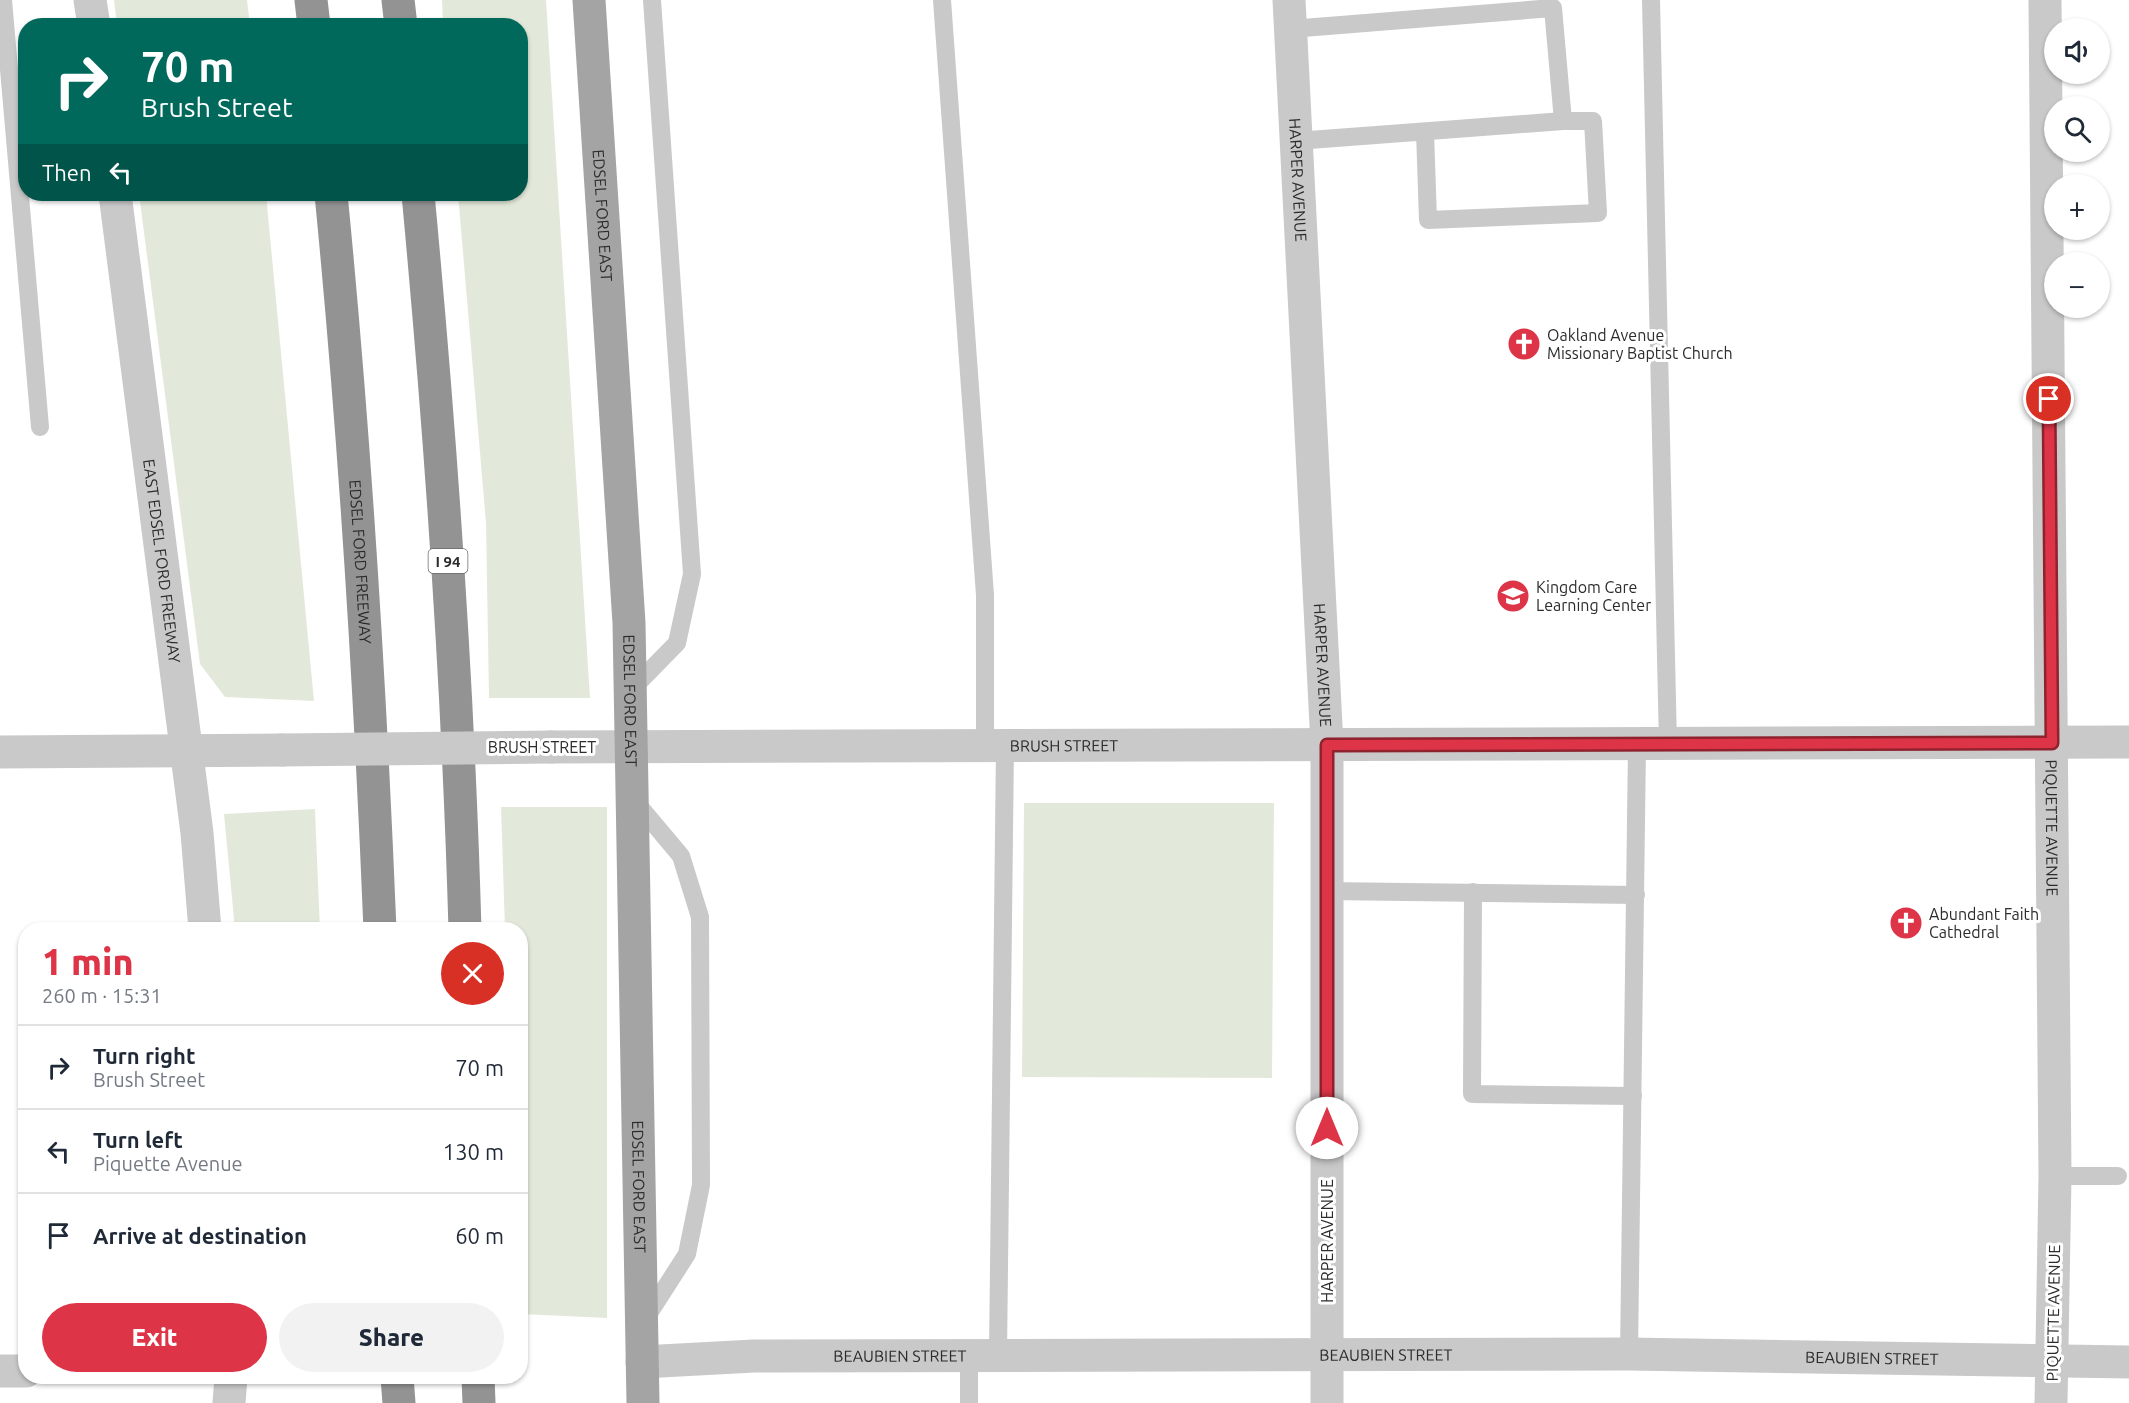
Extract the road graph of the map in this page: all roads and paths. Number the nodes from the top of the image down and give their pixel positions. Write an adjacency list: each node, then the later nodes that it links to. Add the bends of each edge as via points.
1 (3, 0): 17 (lane)
2 (90, 0): 11 (street)
3 (311, 0): 12 (highway)
4 (398, 0): 13 (highway)
5 (589, 0): 23 (main road, EDSEL FORD EAST)
6 (652, 0): 23 (lane, via 692,574 676,643)
7 (942, 0): 28 (lane)
8 (1651, 0): 26 (lane)
9 (2045, 0): 25 (street, PIQUETTE AVENUE)
10 (1290, 14): 14 (lane, via 1553,8); 16 (street, HARPER AVENUE)
11 (93, 18)
12 (313, 18)
13 (400, 18)
14 (1563, 121): 15 (lane); 15 (lane, via 1593,121 1598,213 1428,220)
15 (1425, 132): 16 (lane)
16 (1296, 141): 27 (street, HARPER AVENUE)
17 (18, 173)
18 (20, 201): 22 (lane)
19 (116, 201): 30 (street, EAST EDSEL FORD FREEWAY)
20 (332, 201): 37 (highway, EDSEL FORD FREEWAY, via 371,705)
21 (419, 201): 38 (highway, I 94, via 439,415)
22 (40, 427)
23 (631, 690): 29 (main road, EDSEL FORD EAST)
24 (2129, 742): 25 (street, BRUSH STREET)
25 (2052, 743): 26 (street, BRUSH STREET); 40 (street, PIQUETTE AVENUE)
26 (1652, 744): 27 (street, BRUSH STREET); 35 (lane)
27 (1327, 745): 28 (street, BRUSH STREET); 33 (street, HARPER AVENUE)
28 (995, 746): 29 (street, BRUSH STREET); 45 (lane)
29 (632, 747): 30 (street, BRUSH STREET, bridge); 32 (main road, EDSEL FORD EAST)
30 (185, 751): 31 (street, BRUSH STREET); 36 (street, EAST EDSEL FORD FREEWAY)
31 (0, 752)
32 (633, 799): 42 (main road, EDSEL FORD EAST); 42 (lane, via 681,856 700,917 701,1185 687,1254)
33 (1327, 891): 34 (lane); 44 (street, HARPER AVENUE)
34 (1473, 892): 35 (lane); 39 (lane, via 1472,1094)
35 (1636, 895): 39 (lane)
36 (204, 922)
37 (380, 922)
38 (465, 922)
39 (1633, 1096): 43 (lane)
40 (2055, 1176): 41 (lane); 47 (street, PIQUETTE AVENUE)
41 (2118, 1176)
42 (641, 1324): 46 (main road, EDSEL FORD EAST)
43 (1629, 1354): 44 (street, BEAUBIEN STREET); 47 (street, BEAUBIEN STREET)
44 (1327, 1355): 45 (street, BEAUBIEN STREET); 59 (street, HARPER AVENUE)
45 (984, 1356): 46 (street, BEAUBIEN STREET, via 754,1356); 58 (lane)
46 (642, 1362): 57 (main road, EDSEL FORD EAST)
47 (2051, 1362): 48 (street, BEAUBIEN STREET); 60 (street, PIQUETTE AVENUE)
48 (2129, 1362)
49 (0, 1371): 50 (street)
50 (18, 1371)
51 (231, 1384): 54 (street)
52 (398, 1384): 55 (highway)
53 (478, 1384): 56 (highway)
54 (230, 1403)
55 (399, 1403)
56 (479, 1403)
57 (643, 1403)
58 (969, 1403)
59 (1327, 1403)
60 (2051, 1403)

